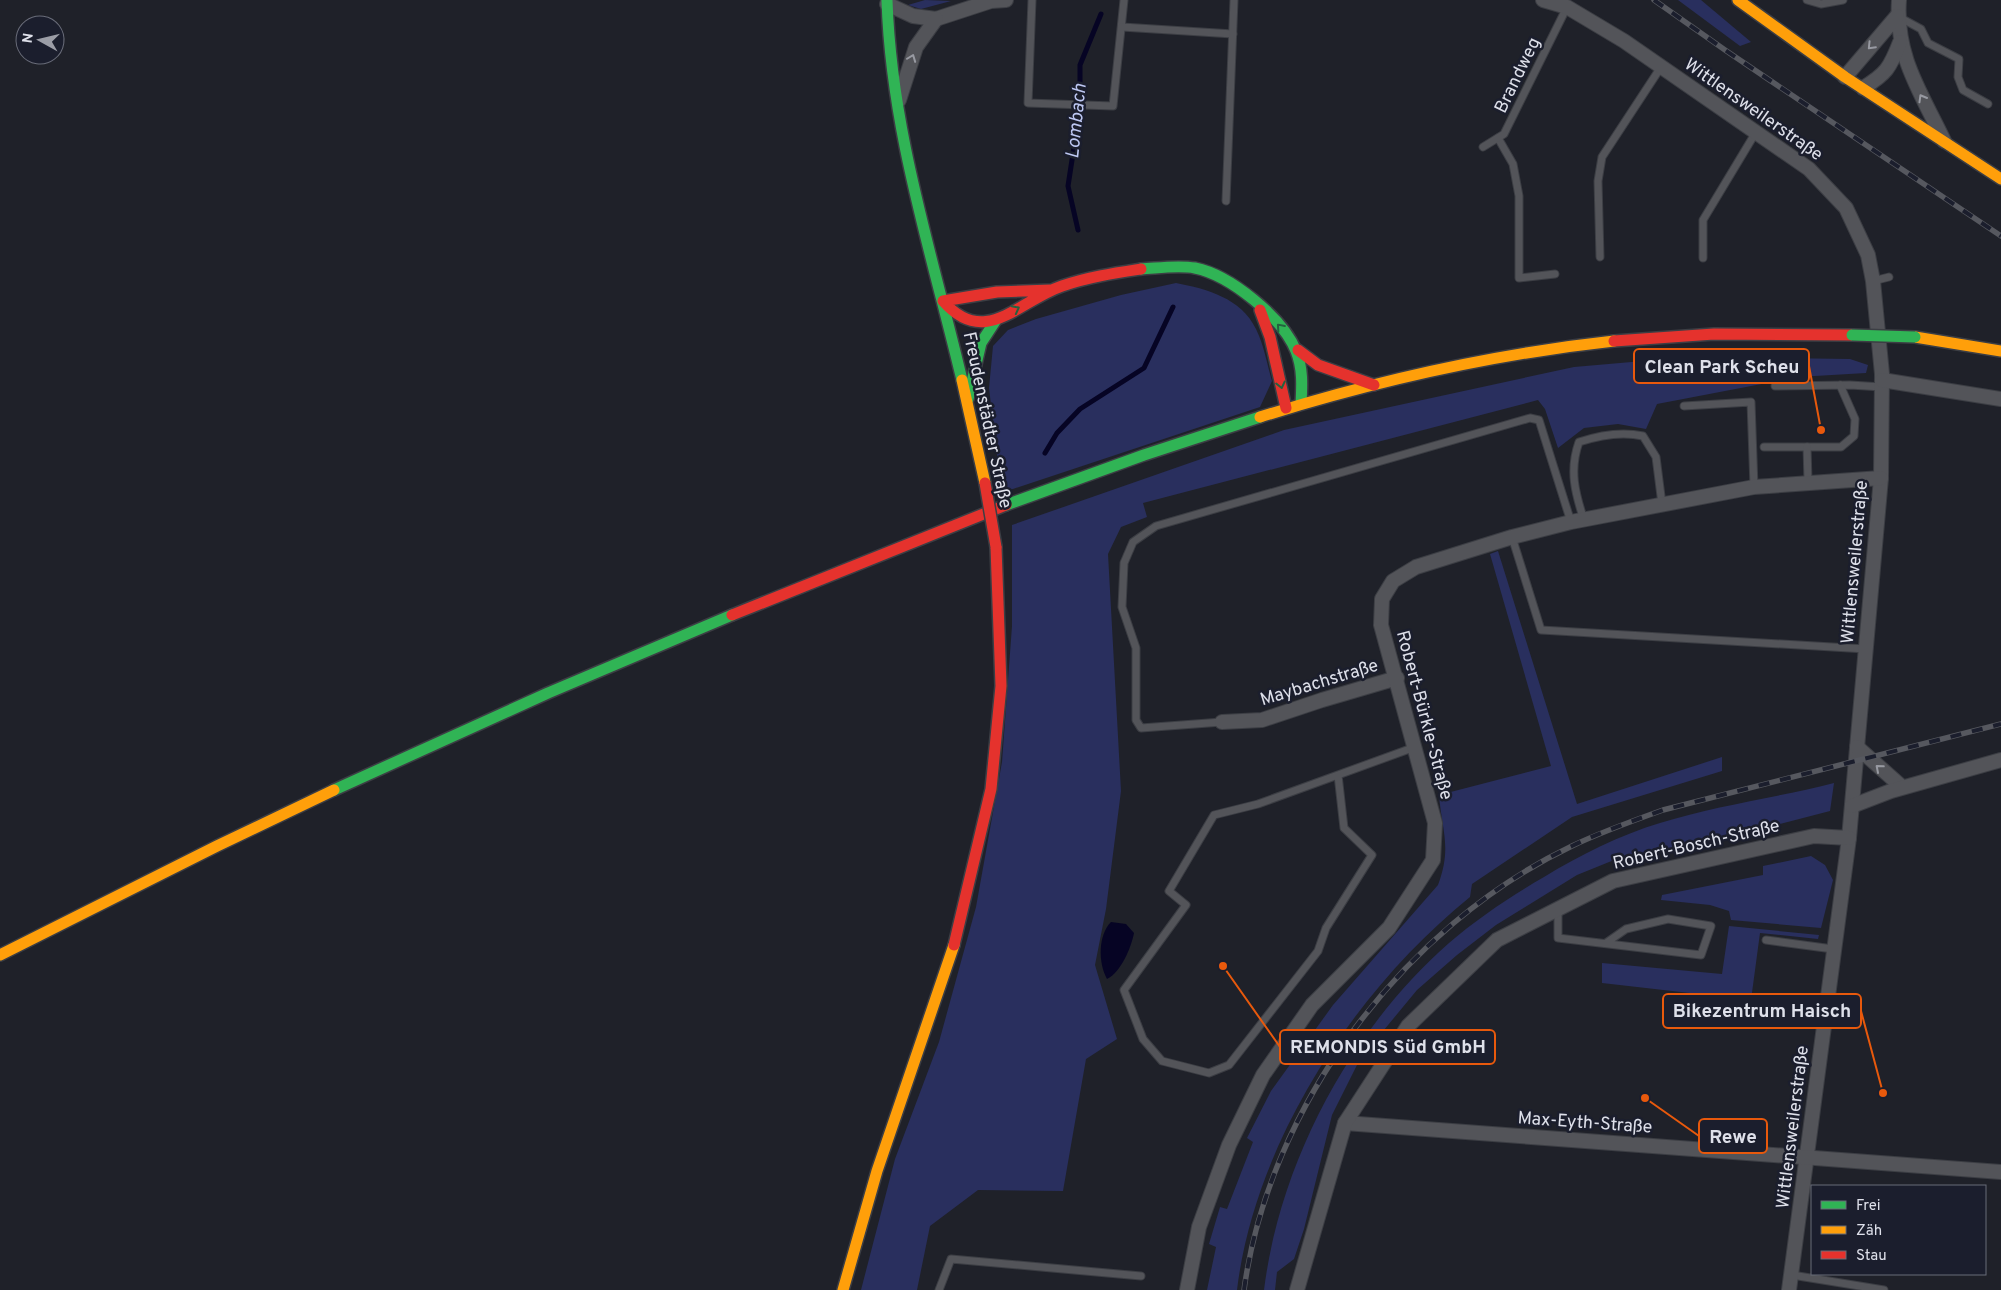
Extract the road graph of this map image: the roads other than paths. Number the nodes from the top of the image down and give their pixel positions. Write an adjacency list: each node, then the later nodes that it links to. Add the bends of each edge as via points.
1 (1006, 0): 11 (street)
2 (1032, 0): 15 (lane, via 1028,103 1113,106)
3 (1124, 0): 15 (lane)
4 (1234, 0): 16 (lane)
5 (1543, 0): 12 (street, Wittlensweilerstraße)
6 (1738, 0): 19 (main road)
7 (1807, 0): 8 (lane, via 1820,4)
8 (1843, 0)
9 (1899, 0): 13 (street)
10 (890, 1): 14 (street, via 913,16); 21 (main road, Freudenstädter Straße)
11 (988, 1): 14 (street)
12 (1567, 7): 18 (street, Wittlensweilerstraße); 24 (lane, Brandweg, via 1504,134)
13 (1898, 16): 17 (street); 19 (street, one-way to 19); 22 (lane, via 1921,29 1928,42 1959,59 1958,77 1963,90)
14 (936, 19): 21 (street, one-way to 14, via 916,47)
15 (1122, 28): 16 (lane)
16 (1234, 34): 28 (lane)
17 (1900, 42): 20 (street, via 1884,75); 25 (street, one-way to 17, via 1913,81)
18 (1661, 67): 23 (street, Wittlensweilerstraße); 29 (lane, via 1602,157 1598,181)
19 (1845, 77): 20 (main road)
20 (1863, 88): 25 (main road)
21 (898, 103): 35 (main road, Freudenstädter Straße, via 913,183)
22 (1988, 104)
23 (1756, 132): 30 (lane, via 1703,220); 33 (street, Wittlensweilerstraße, via 1809,169 1846,208 1868,255)
24 (1498, 138): 26 (lane, Brandweg); 31 (lane, via 1513,164 1519,196 1519,278)
25 (1945, 142): 27 (main road)
26 (1483, 147)
27 (2001, 179)
28 (1226, 201)
29 (1600, 257)
30 (1703, 258)
31 (1554, 274)
32 (1889, 277): 33 (lane)
33 (1873, 281): 40 (street, Wittlensweilerstraße)
34 (1051, 290): 35 (main road, via 1014,290); 36 (main road, via 1152,267 1195,268 1231,282); 37 (main road, one-way to 34)
35 (943, 301): 37 (main road, via 957,316 973,322); 44 (main road, Freudenstädter Straße)
36 (1258, 305): 38 (main road, one-way to 36, via 1281,326); 48 (main road, one-way to 48, via 1270,337)
37 (996, 320): 44 (main road, via 982,344)
38 (1298, 350): 41 (main road, via 1318,365); 46 (main road, via 1302,370)
39 (2001, 350): 41 (main road, bridge, via 1915,337 1691,335 1495,357)
40 (1882, 383): 42 (lane); 45 (street); 51 (street, Wittlensweilerstraße)
41 (1374, 385): 46 (main road)
42 (1840, 385): 43 (lane); 50 (lane, via 1855,420 1854,436 1841,447)
43 (1775, 386)
44 (968, 399): 77 (main road, Freudenstädter Straße, bridge, via 996,547 1000,595 1001,686 991,789 950,962 877,1171)
45 (2001, 399)
46 (1301, 404): 48 (main road)
47 (1684, 406): 53 (lane, via 1751,402)
48 (1286, 408): 71 (main road, via 1067,481 610,667 291,811)
49 (1764, 447): 50 (lane)
50 (1807, 447): 52 (lane)
51 (1881, 478): 52 (street, Robert-Bürkle-Straße); 57 (street, Wittlensweilerstraße)
52 (1808, 481): 53 (street, Robert-Bürkle-Straße)
53 (1754, 487): 54 (street, Robert-Bürkle-Straße)
54 (1662, 504): 55 (street, Robert-Bürkle-Straße); 55 (lane, via 1656,457 1643,436 1628,433 1597,436 1578,442 1572,459)
55 (1577, 521): 56 (street, Robert-Bürkle-Straße); 59 (lane, via 1539,420 1530,418 1156,526 1133,542 1124,563 1122,607 1136,648 1136,720 1141,728 1155,729)
56 (1512, 537): 57 (lane, via 1541,630); 58 (street, Robert-Bürkle-Straße, via 1416,567 1393,581 1382,599 1381,625)
57 (1866, 649): 61 (street, Wittlensweilerstraße)
58 (1397, 678): 59 (street, Maybachstraße, via 1262,720); 60 (street, Robert-Bürkle-Straße)
59 (1222, 722)
60 (1416, 747): 63 (lane); 79 (street, Robert-Bürkle-Straße, via 1435,823 1433,860 1389,928 1312,1005 1262,1075 1229,1145 1199,1227)
61 (1857, 747): 64 (street, one-way to 61); 65 (street, Wittlensweilerstraße)
62 (2001, 760): 64 (street)
63 (1338, 775): 63 (lane, via 1344,828 1372,856 1326,928 1318,951 1229,1065 1209,1073 1162,1061 1144,1039 1124,990 1186,905 1169,891 1214,816)
64 (1902, 788): 65 (street)
65 (1852, 806): 66 (street, Wittlensweilerstraße)
66 (1849, 838): 67 (street, Robert-Bosch-Straße, via 1814,836 1613,881); 70 (street, Wittlensweilerstraße)
67 (1558, 909): 69 (lane, via 1558,938); 72 (street, Robert-Bosch-Straße, via 1497,940 1408,1026)
68 (1766, 940): 70 (lane)
69 (1606, 943): 69 (lane, via 1702,955 1711,926 1668,918 1626,929)
70 (1833, 949): 73 (street, Wittlensweilerstraße)
71 (0, 955)
72 (1345, 1123): 73 (street, Max-Eyth-Straße, via 1563,1134); 80 (street, Robert-Bosch-Straße)
73 (1808, 1159): 74 (street, Max-Eyth-Straße); 76 (street, Wittlensweilerstraße)
74 (2001, 1172)
75 (1141, 1276): 78 (lane, via 951,1259)
76 (1792, 1276): 81 (street, Wittlensweilerstraße); 82 (lane)
77 (843, 1290)
78 (939, 1290)
79 (1187, 1290)
80 (1297, 1290)
81 (1789, 1290)
82 (1884, 1290)

